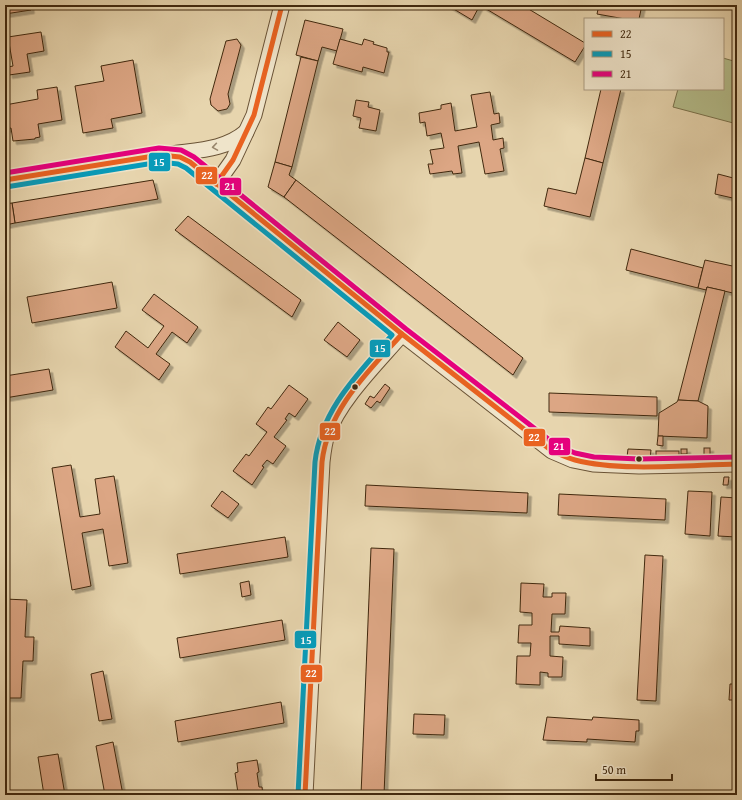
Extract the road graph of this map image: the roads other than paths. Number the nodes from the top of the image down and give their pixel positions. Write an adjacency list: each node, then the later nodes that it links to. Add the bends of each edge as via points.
1 (282, 5): 2 (street)
2 (249, 130): 3 (street, one-way to 3, via 238,139 220,147); 5 (street)
3 (160, 155): 4 (street); 5 (street, via 180,157 190,162)
4 (5, 180)
5 (216, 184): 6 (street)
6 (402, 334): 7 (street, via 552,450 573,460 593,464 639,466); 8 (street, via 358,386 337,415 327,435 322,462)
7 (737, 464)
8 (305, 795)

